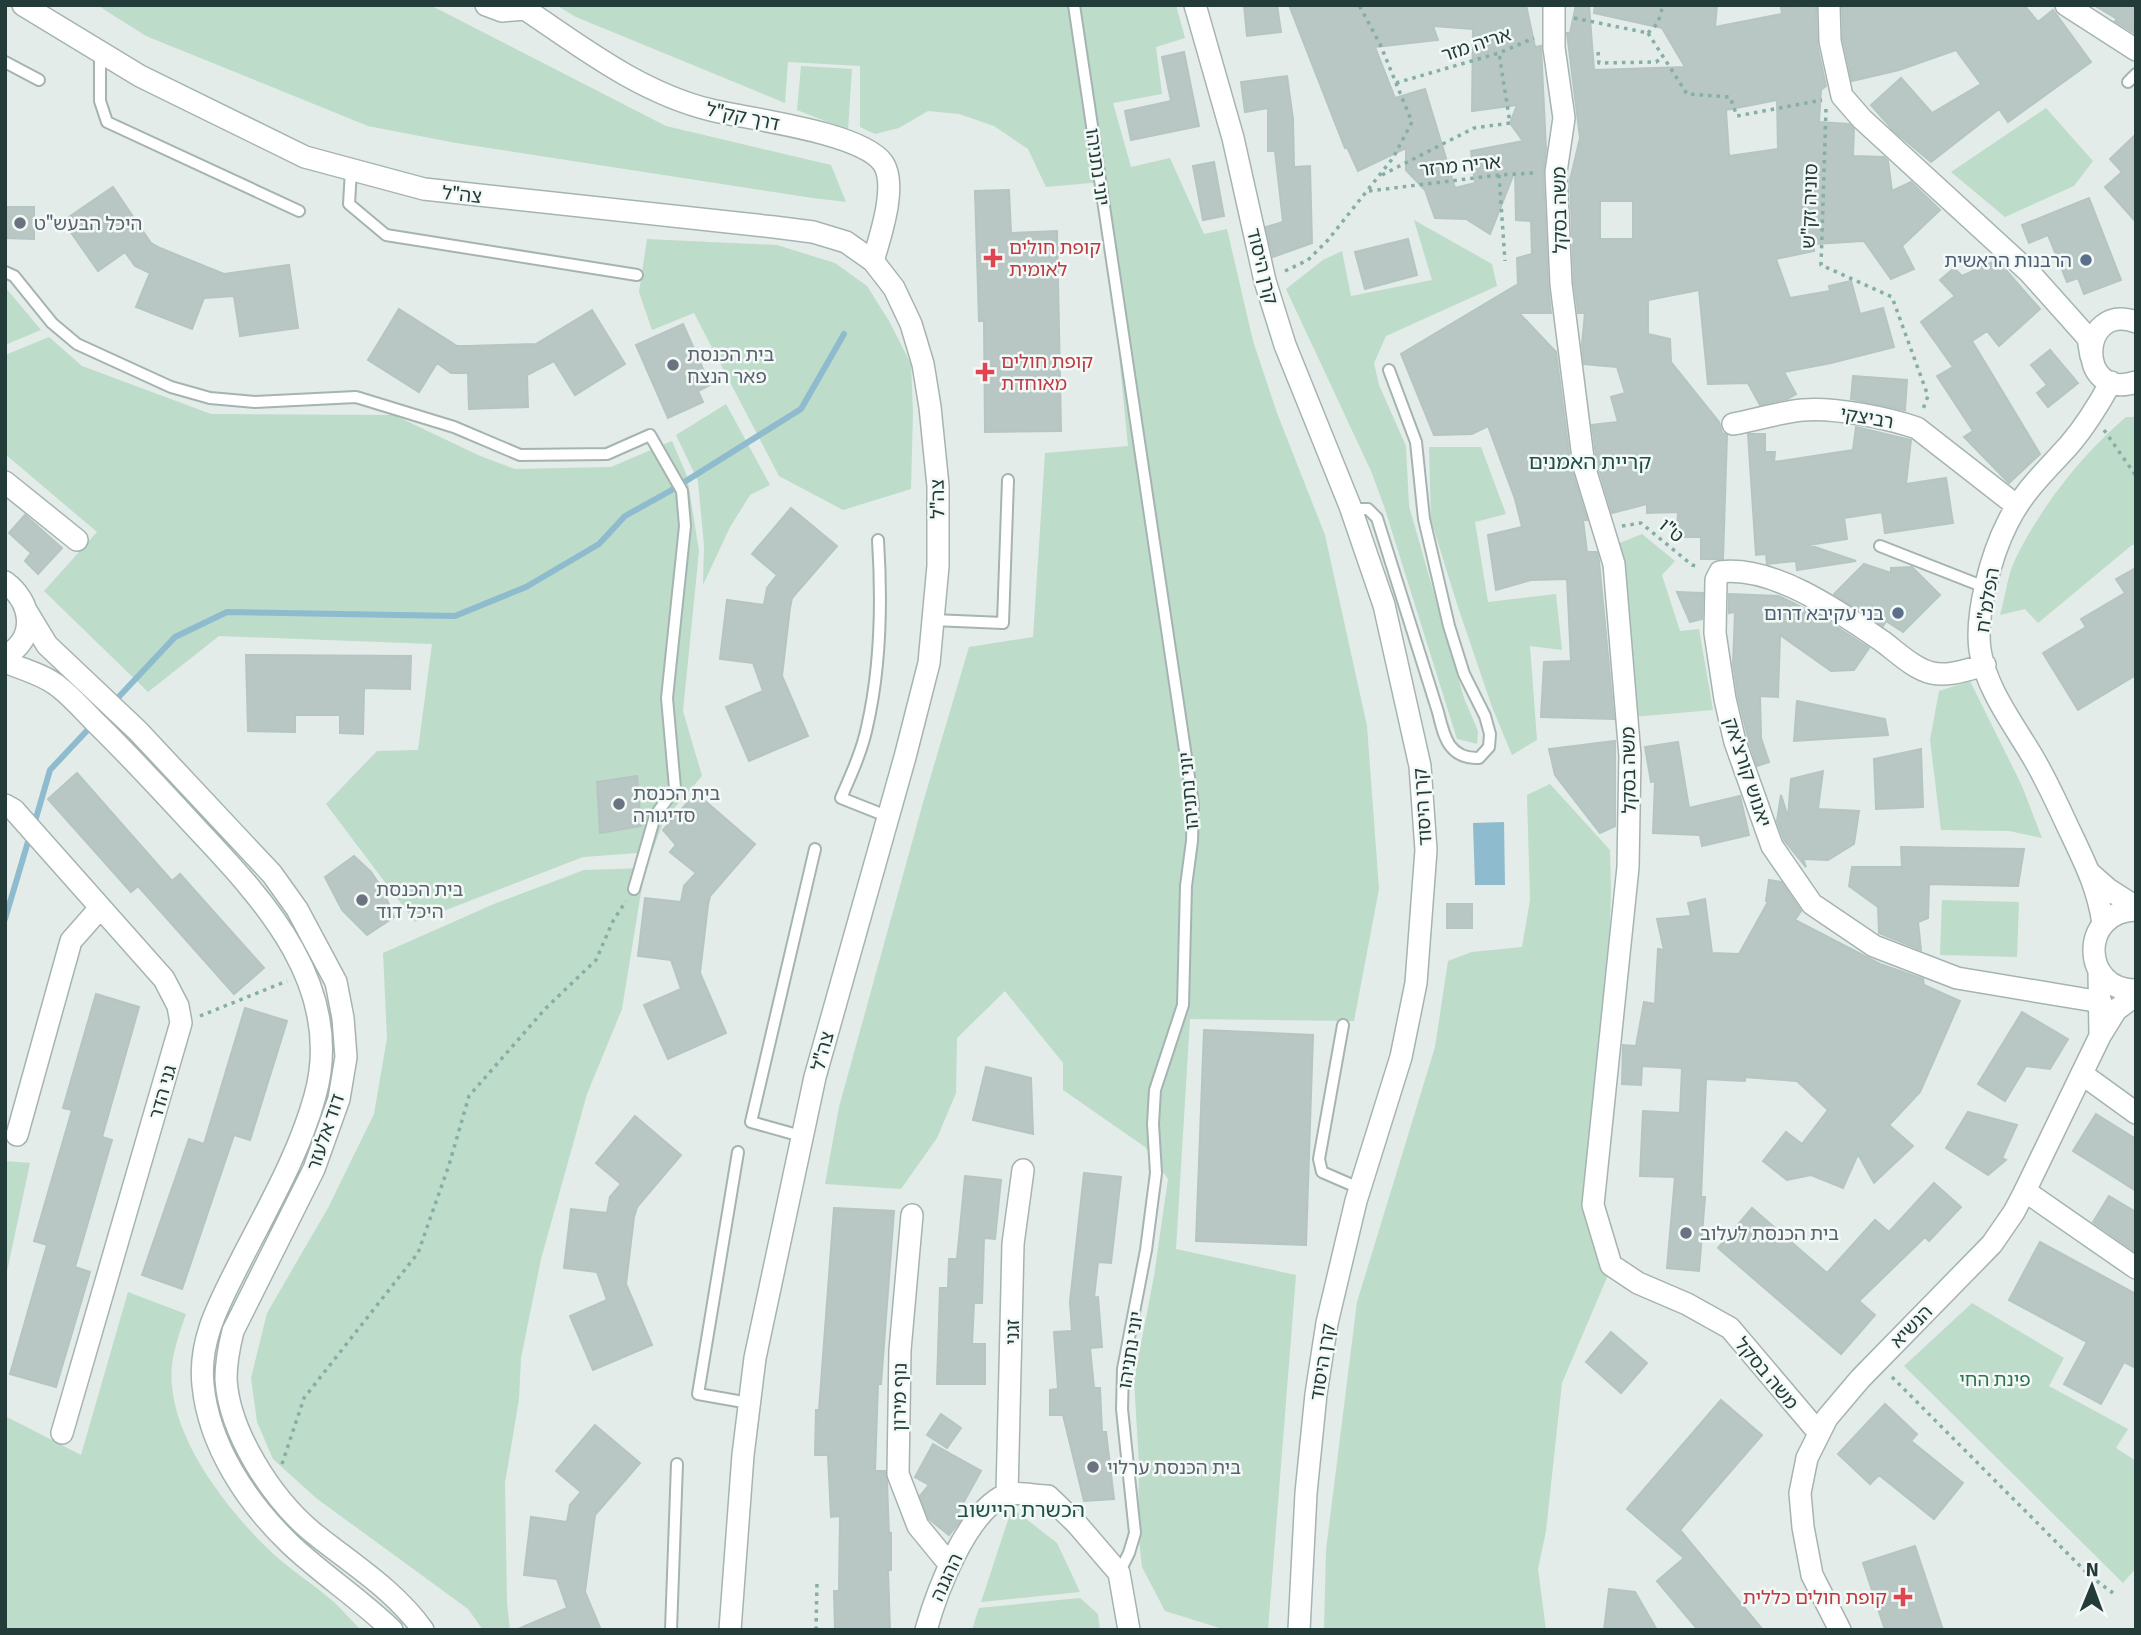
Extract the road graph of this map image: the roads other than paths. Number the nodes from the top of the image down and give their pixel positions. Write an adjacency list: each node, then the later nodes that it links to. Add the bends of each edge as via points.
1 (23, 5): 10 (street, צה"ל)
2 (486, 5): 7 (street, via 502,11)
3 (1074, 5): 66 (lane, יוני נתניהו, via 1193,804 1183,1005 1155,1090 1156,1173 1123,1369 1122,1409 1135,1533)
4 (1195, 5): 27 (street, קרן היסוד, via 1233,138 1265,281 1285,345)
5 (1829, 5): 19 (street, via 1830,41 1842,96 2029,272 2088,338)
6 (2066, 5): 9 (street)
7 (523, 7): 15 (street, דרך קק"ל, via 651,90 709,110 845,140 869,151 883,163 888,183 887,216)
8 (1554, 10): 62 (street, משה בסקל, via 1554,48 1564,118 1556,172 1561,284 1584,466 1614,564 1630,756 1628,867 1592,1205 1611,1265 1730,1328)
9 (2136, 50)
10 (100, 52): 13 (street, צה"ל, via 305,157); 14 (lane, via 100,101 107,122)
11 (5, 62): 12 (lane)
12 (39, 80)
13 (351, 170): 15 (street, צה"ל, via 424,189 813,232 846,242); 17 (lane, via 349,204 386,235)
14 (299, 211)
15 (873, 261): 34 (street, צה"ל, via 894,288 923,364 938,486)
16 (5, 272): 41 (lane, via 14,276 52,323 77,344 172,387 210,398 356,397 454,427 520,455 607,454 650,435 682,491 685,526 667,698 675,788 655,816)
17 (637, 275)
18 (2136, 322): 19 (street, via 2121,319 2101,327 2091,345)
19 (2091, 356): 21 (street, via 2094,367)
20 (1389, 370): 27 (lane, via 1416,442 1424,519 1449,626 1490,734 1489,747 1479,758 1455,751 1443,735 1377,518 1368,509)
21 (2111, 382): 22 (street); 26 (street, הפלמ"ח, via 2093,414)
22 (2136, 382)
23 (1733, 424): 26 (street, רביצקי, via 1803,410 1897,421 1917,428)
24 (1008, 480): 34 (lane, via 1003,624)
25 (5, 482): 28 (street)
26 (2017, 506): 32 (street, הפלמ"ח, via 1994,555)
27 (1351, 509): 56 (street, קרן היסוד, via 1384,605 1403,685 1420,766 1426,850 1416,983 1401,1057)
28 (77, 540)
29 (878, 540): 38 (lane, via 876,676 867,729 841,798)
30 (1880, 546): 32 (lane)
31 (5, 582): 33 (street, דוד אלעזר, via 17,590)
32 (1987, 588): 36 (street, הפלמ"ח, via 1980,619)
33 (27, 612): 35 (street, via 22,640); 68 (street, דוד אלעזר, via 47,645 138,731 272,874 297,909 336,982 345,1057 339,1098 314,1169 233,1331 226,1381 241,1438 273,1489 308,1528 383,1588)
34 (933, 620): 38 (street, צה"ל, via 929,663)
35 (5, 659): 67 (street, דוד אלעזר, via 58,685 253,889 277,922 313,990 322,1056 316,1093 292,1159 210,1323 202,1383 219,1448 254,1503 292,1546)
36 (1985, 665): 40 (street, הפלמ"ח); 47 (street, יאנוש קורצ'אק, via 1942,674 1922,670 1858,625 1779,580 1733,570 1720,572 1716,580 1715,633 1735,742 1772,846 1812,904 1874,946 1957,978)
37 (5, 805): 42 (street)
38 (889, 817): 53 (street, צה"ל)
39 (815, 849): 53 (lane, via 751,1122)
40 (2090, 873): 43 (street, הפלמ"ח); 44 (street, הפלמ"ח)
41 (634, 889)
42 (100, 908): 52 (street, via 71,941); 61 (street, גני הדר, via 164,979 181,1023)
43 (2136, 909): 44 (street, via 2114,915)
44 (2103, 924): 45 (street, הנשיא, via 2093,947)
45 (2099, 971): 46 (street, via 2119,988); 47 (street, הנשיא)
46 (2136, 993): 49 (street, הנשיא, via 2116,1010)
47 (2101, 1002): 49 (street, הנשיא)
48 (1343, 1025): 56 (lane, via 1320,1159 1322,1172)
49 (2100, 1036): 50 (street, הנשיא)
50 (2082, 1074): 51 (street); 57 (street, הנשיא)
51 (2136, 1113)
52 (17, 1135)
53 (802, 1136): 60 (street, צה"ל)
54 (738, 1152): 60 (lane, via 698,1394)
55 (1023, 1170): 64 (street, זגני, via 1013,1244)
56 (1359, 1188): 73 (street, קרן היסוד, via 1327,1323 1316,1394)
57 (2025, 1191): 59 (street); 62 (street, הנשיא, via 1992,1244 1877,1362)
58 (912, 1215): 65 (street, נוף מירון, via 900,1350 898,1474 918,1526)
59 (2136, 1268)
60 (749, 1403): 70 (street, צה"ל)
61 (62, 1433)
62 (1819, 1433): 74 (street, הנשיא, via 1807,1458 1800,1493 1803,1527 1812,1575)
63 (677, 1464): 69 (lane)
64 (1007, 1494): 65 (street, ההגנה, via 986,1507); 66 (street, via 1048,1496)
65 (950, 1564): 71 (street, ההגנה)
66 (1119, 1573): 72 (street)
67 (392, 1630)
68 (424, 1630)
69 (671, 1630)
70 (730, 1630)
71 (926, 1630)
72 (1129, 1630)
73 (1299, 1630)
74 (1840, 1630)

